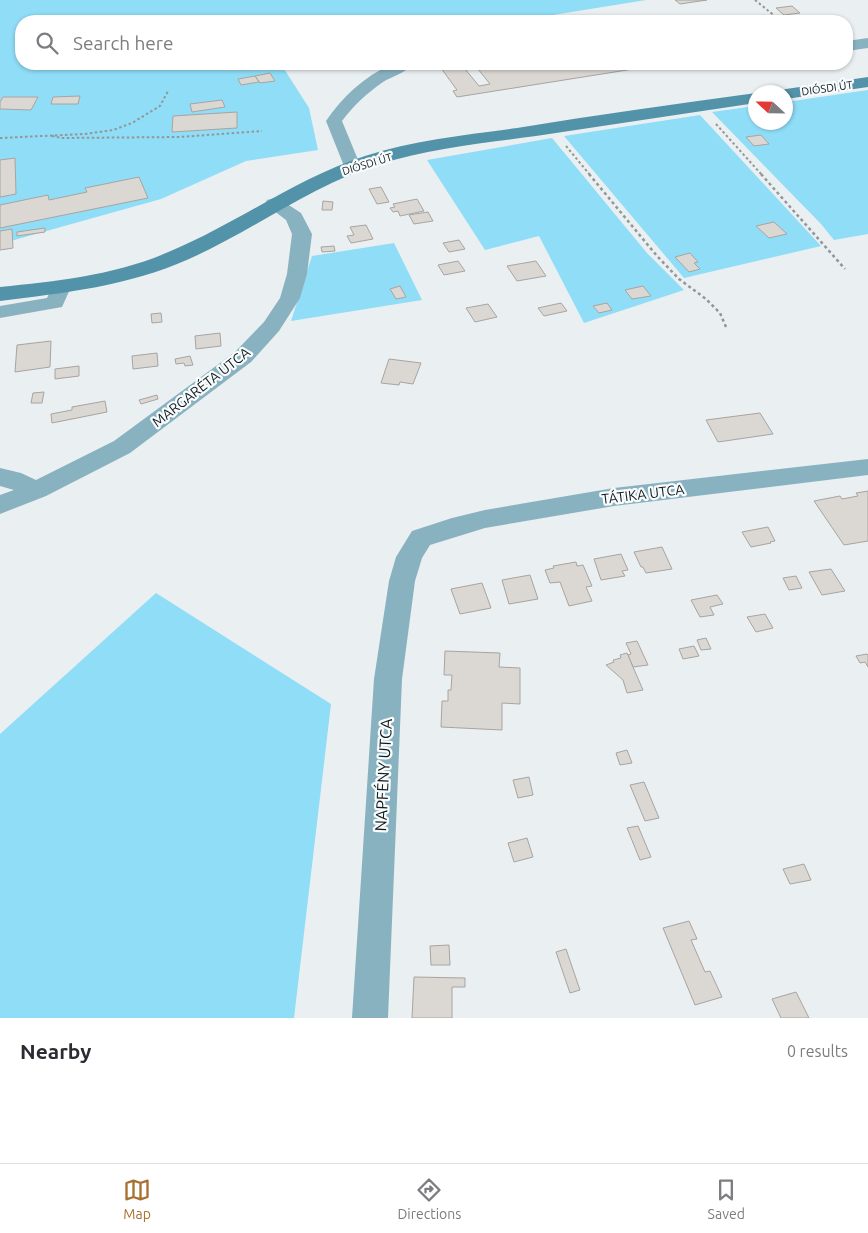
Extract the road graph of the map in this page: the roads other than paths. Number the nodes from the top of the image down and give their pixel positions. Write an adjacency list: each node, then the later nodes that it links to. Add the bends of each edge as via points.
1 (868, 43): 2 (street)
2 (853, 45)
3 (390, 70): 7 (street, via 353,99 334,121)
4 (868, 82): 5 (main road, DIÓSDI ÚT)
5 (793, 93)
6 (748, 99): 7 (main road, DIÓSDI ÚT, via 457,142)
7 (352, 167): 8 (main road, DIÓSDI ÚT)
8 (274, 204): 9 (main road, DIÓSDI ÚT, via 218,237 160,264 111,278); 14 (street, MARGARÉTA UTCA, via 294,217 302,234 290,298 272,326 243,356 122,446)
9 (61, 287): 10 (main road, DIÓSDI ÚT); 11 (street, via 55,303)
10 (0, 294)
11 (0, 312)
12 (868, 467): 16 (street, TÁTIKA UTCA, via 614,497 452,527)
13 (0, 477): 14 (street)
14 (37, 490): 15 (street, MARGARÉTA UTCA)
15 (0, 505)
16 (421, 538): 17 (street, NAPFÉNY UTCA, via 409,557 402,581 388,679)
17 (370, 1018)

